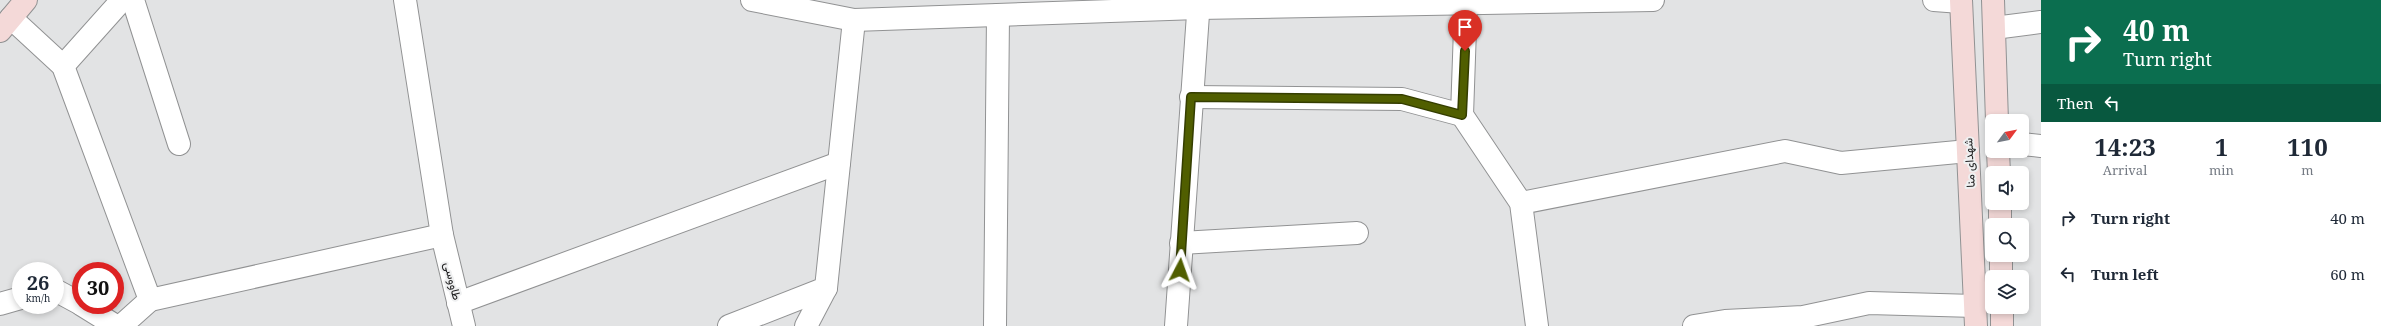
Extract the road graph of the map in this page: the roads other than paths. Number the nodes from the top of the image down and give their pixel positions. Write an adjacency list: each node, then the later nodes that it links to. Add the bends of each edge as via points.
1 (26, 0): 17 (street)
2 (122, 0): 19 (street)
3 (133, 0): 23 (street)
4 (405, 0): 30 (street, طاووسی)
5 (752, 0): 15 (street)
6 (1624, 0): 7 (street); 11 (street)
7 (1653, 0)
8 (1934, 0): 10 (street)
9 (1993, 0): 18 (street)
10 (1961, 1): 26 (street, شهدای منا)
11 (1466, 2): 12 (street); 22 (street)
12 (1198, 4): 14 (street); 20 (street)
13 (882, 9): 14 (street); 15 (street)
14 (998, 15): 45 (street)
15 (854, 20): 27 (street)
16 (2041, 22): 18 (street)
17 (5, 25): 19 (street)
18 (1994, 28): 21 (street)
19 (63, 66): 33 (street)
20 (1191, 97): 22 (street, via 1402,99); 31 (street)
21 (1997, 114)
22 (1462, 115): 28 (street)
23 (179, 144)
24 (2029, 145): 25 (street)
25 (2041, 146)
26 (1968, 151): 28 (street, via 1841,163 1785,151); 39 (street, شهدای منا)
27 (839, 163): 32 (street); 35 (street)
28 (1521, 203): 47 (street)
29 (1357, 233): 31 (street)
30 (442, 235): 33 (street); 35 (street, طاووسی)
31 (1181, 243): 46 (street)
32 (826, 288): 43 (street); 44 (street)
33 (150, 300): 41 (street)
34 (12, 301): 36 (street)
35 (458, 303): 42 (street, طاووسی)
36 (0, 304)
37 (96, 314): 40 (street)
38 (2002, 314): 49 (street)
39 (1976, 316): 48 (street, via 1869,303 1803,317 1725,321)
40 (116, 326)
41 (121, 326)
42 (464, 326)
43 (729, 326)
44 (806, 326)
45 (995, 326)
46 (1176, 326)
47 (1538, 326)
48 (1694, 326)
49 (2002, 326)

